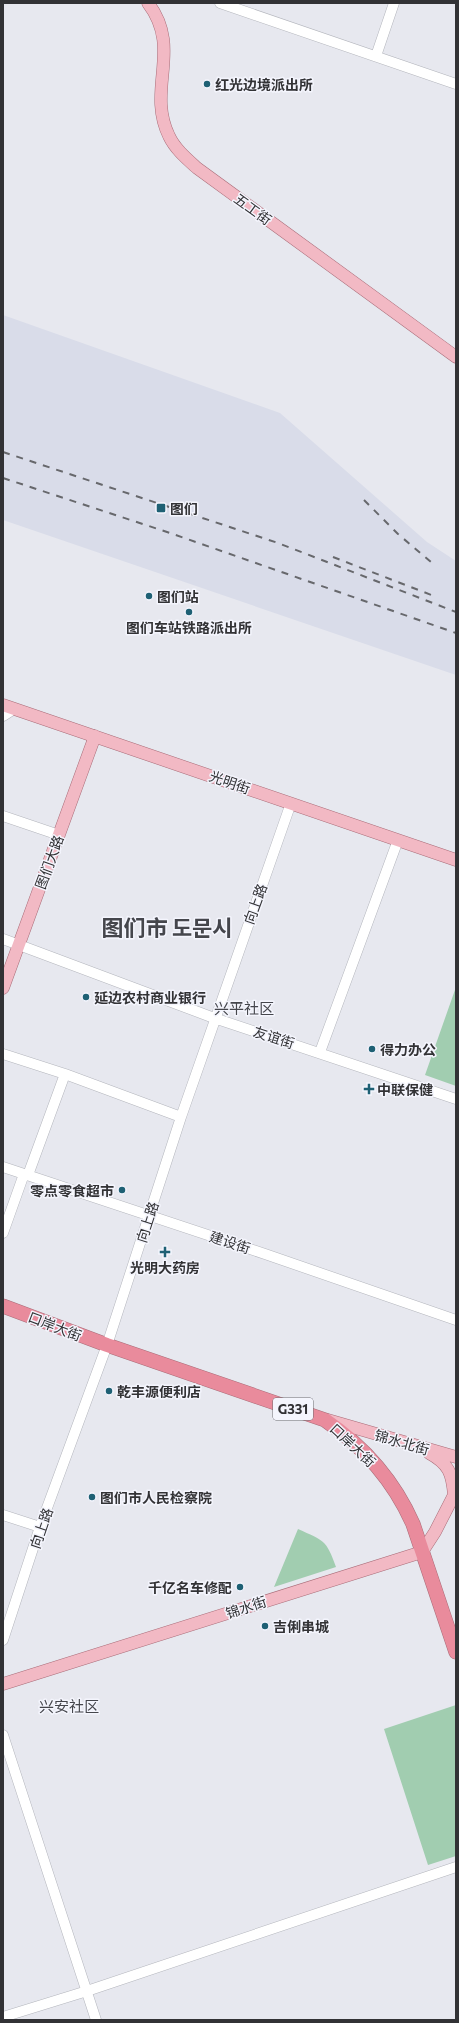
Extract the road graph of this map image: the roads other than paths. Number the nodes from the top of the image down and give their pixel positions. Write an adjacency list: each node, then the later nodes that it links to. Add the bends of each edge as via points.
1 (148, 3): 6 (main road, 五工街, via 163,32 165,44 160,87 161,111 165,127 176,147 197,168)
2 (220, 3): 4 (street)
3 (394, 3): 4 (street)
4 (376, 56): 5 (street)
5 (456, 84)
6 (456, 356)
7 (9, 707): 8 (street); 9 (main road, 光明街)
8 (3, 716)
9 (95, 736): 10 (main road, 光明街); 12 (main road, 图们大路)
10 (291, 803): 13 (main road, 光明街); 18 (street, 向上路)
11 (3, 816): 12 (street)
12 (59, 835): 16 (main road, 图们大路)
13 (398, 840): 14 (main road, 光明街); 19 (street)
14 (456, 860)
15 (3, 939): 16 (street, 友谊街)
16 (19, 945): 17 (main road, 图们大路); 18 (street, 友谊街)
17 (3, 988)
18 (214, 1018): 19 (street, 友谊街); 23 (street, 向上路)
19 (320, 1052): 22 (street, 友谊街)
20 (3, 1054): 21 (street)
21 (65, 1074): 23 (street); 25 (street)
22 (456, 1099)
23 (180, 1117): 26 (street, 向上路)
24 (3, 1167): 25 (street, 建设街)
25 (26, 1175): 26 (street, 建设街); 27 (street)
26 (149, 1216): 29 (street, 建设街); 30 (street, 向上路)
27 (3, 1233)
28 (3, 1306): 30 (highway, 口岸大街 / G331)
29 (456, 1320)
30 (107, 1346): 31 (highway, 口岸大街 / G331); 36 (street, 向上路)
31 (325, 1420): 32 (main road, 锦水北街); 37 (highway, 口岸大街 / G331, via 359,1447 396,1491 413,1524)
32 (420, 1447): 33 (main road, 锦水北街); 34 (main road, via 442,1460 450,1473)
33 (456, 1457)
34 (455, 1493): 37 (main road)
35 (3, 1515): 36 (street)
36 (40, 1527): 38 (street, 向上路)
37 (422, 1552): 39 (highway, 口岸大街 / G331); 40 (main road, 锦水街)
38 (3, 1640)
39 (456, 1652)
40 (3, 1684)
41 (3, 1735): 43 (street)
42 (456, 1867): 43 (street)
43 (87, 1991): 44 (street); 45 (street)
44 (3, 2017)
45 (96, 2020)

